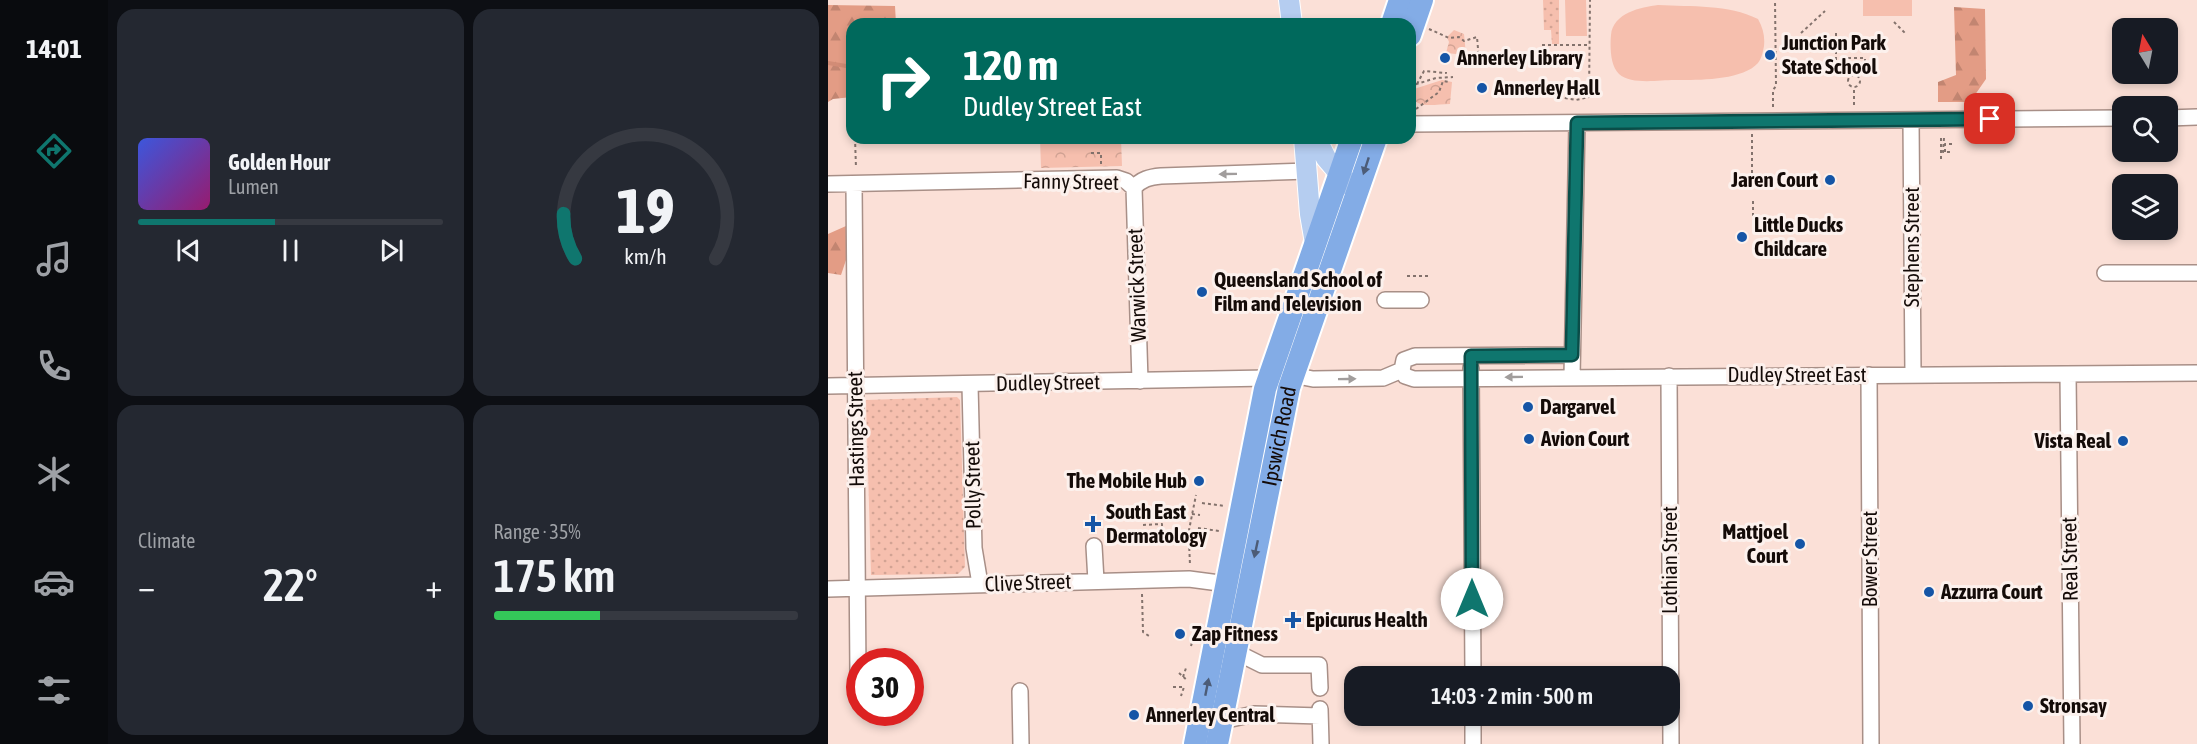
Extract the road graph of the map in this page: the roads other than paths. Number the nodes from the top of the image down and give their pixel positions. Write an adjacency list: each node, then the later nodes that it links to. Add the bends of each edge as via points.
1 (1289, 0): 4 (main road)
2 (1400, 0): 5 (highway)
3 (1422, 0): 6 (highway)
4 (1291, 18)
5 (1394, 18)
6 (1416, 18)
7 (2197, 117): 9 (street)
8 (2112, 118): 10 (street)
9 (2178, 118)
10 (1911, 120): 11 (street); 32 (street, Stephens Street)
11 (1577, 123): 12 (street); 28 (street)
12 (1416, 124)
13 (1305, 144): 17 (main road)
14 (1319, 144): 18 (main road)
15 (1350, 144): 18 (highway, Ipswich Road)
16 (1374, 144): 22 (highway, Ipswich Road, one-way to 22)
17 (1308, 171): 21 (street, Fanny Street, one-way to 21, via 1161,176 1141,181); 23 (main road)
18 (1340, 175): 22 (main road); 23 (highway, Ipswich Road)
19 (855, 179): 20 (street, Fanny Street); 21 (street, Fanny Street, via 1122,179); 43 (street, Hastings Street)
20 (828, 184)
21 (1134, 188): 40 (street, Warwick Street)
22 (1357, 194): 34 (highway, Ipswich Road)
23 (1315, 243): 38 (highway, Ipswich Road)
24 (2105, 273): 25 (street)
25 (2197, 273)
26 (1385, 300): 27 (street)
27 (1421, 300)
28 (1572, 355): 29 (street); 37 (street)
29 (1471, 356): 30 (street, via 1409,357 1402,362); 39 (street)
30 (1402, 370): 34 (street, one-way to 30, via 1313,379 1383,378); 39 (street, Dudley Street East, via 1413,379)
31 (2197, 373): 33 (street, Dudley Street East)
32 (1913, 374): 33 (street, Dudley Street East); 35 (street, Dudley Street East)
33 (2067, 374): 63 (street, Real Street)
34 (1292, 375): 51 (highway, Ipswich Road, one-way to 51)
35 (1869, 375): 36 (street, Dudley Street East); 62 (street, Bower Street)
36 (1669, 376): 37 (street, Dudley Street East); 61 (street, Lothian Street)
37 (1572, 377): 39 (street, Dudley Street East, one-way to 39)
38 (1268, 378): 40 (street, Dudley Street); 47 (highway, Ipswich Road)
39 (1471, 378): 52 (street)
40 (1140, 381): 41 (street, Dudley Street)
41 (970, 385): 43 (street, Dudley Street); 46 (street, Polly Street)
42 (828, 386): 43 (street, Dudley Street)
43 (855, 386): 48 (street, Hastings Street)
44 (1094, 546): 45 (street)
45 (1096, 581): 46 (street, Clive Street); 47 (street, Clive Street, via 1196,579)
46 (980, 584): 48 (street, Clive Street)
47 (1227, 584): 58 (highway, Ipswich Road, one-way to 47)
48 (858, 588): 49 (street, Clive Street); 50 (street, Hastings Street)
49 (828, 589)
50 (858, 648)
51 (1234, 651): 53 (street, via 1262,665 1319,665); 56 (highway, Ipswich Road)
52 (1473, 666)
53 (1320, 688)
54 (1020, 691): 57 (street)
55 (1473, 726): 60 (street)
56 (1222, 735): 59 (street, via 1254,714 1320,712)
57 (1021, 744)
58 (1195, 744)
59 (1321, 744)
60 (1473, 744)
61 (1671, 744)
62 (1871, 744)
63 (2072, 744)

